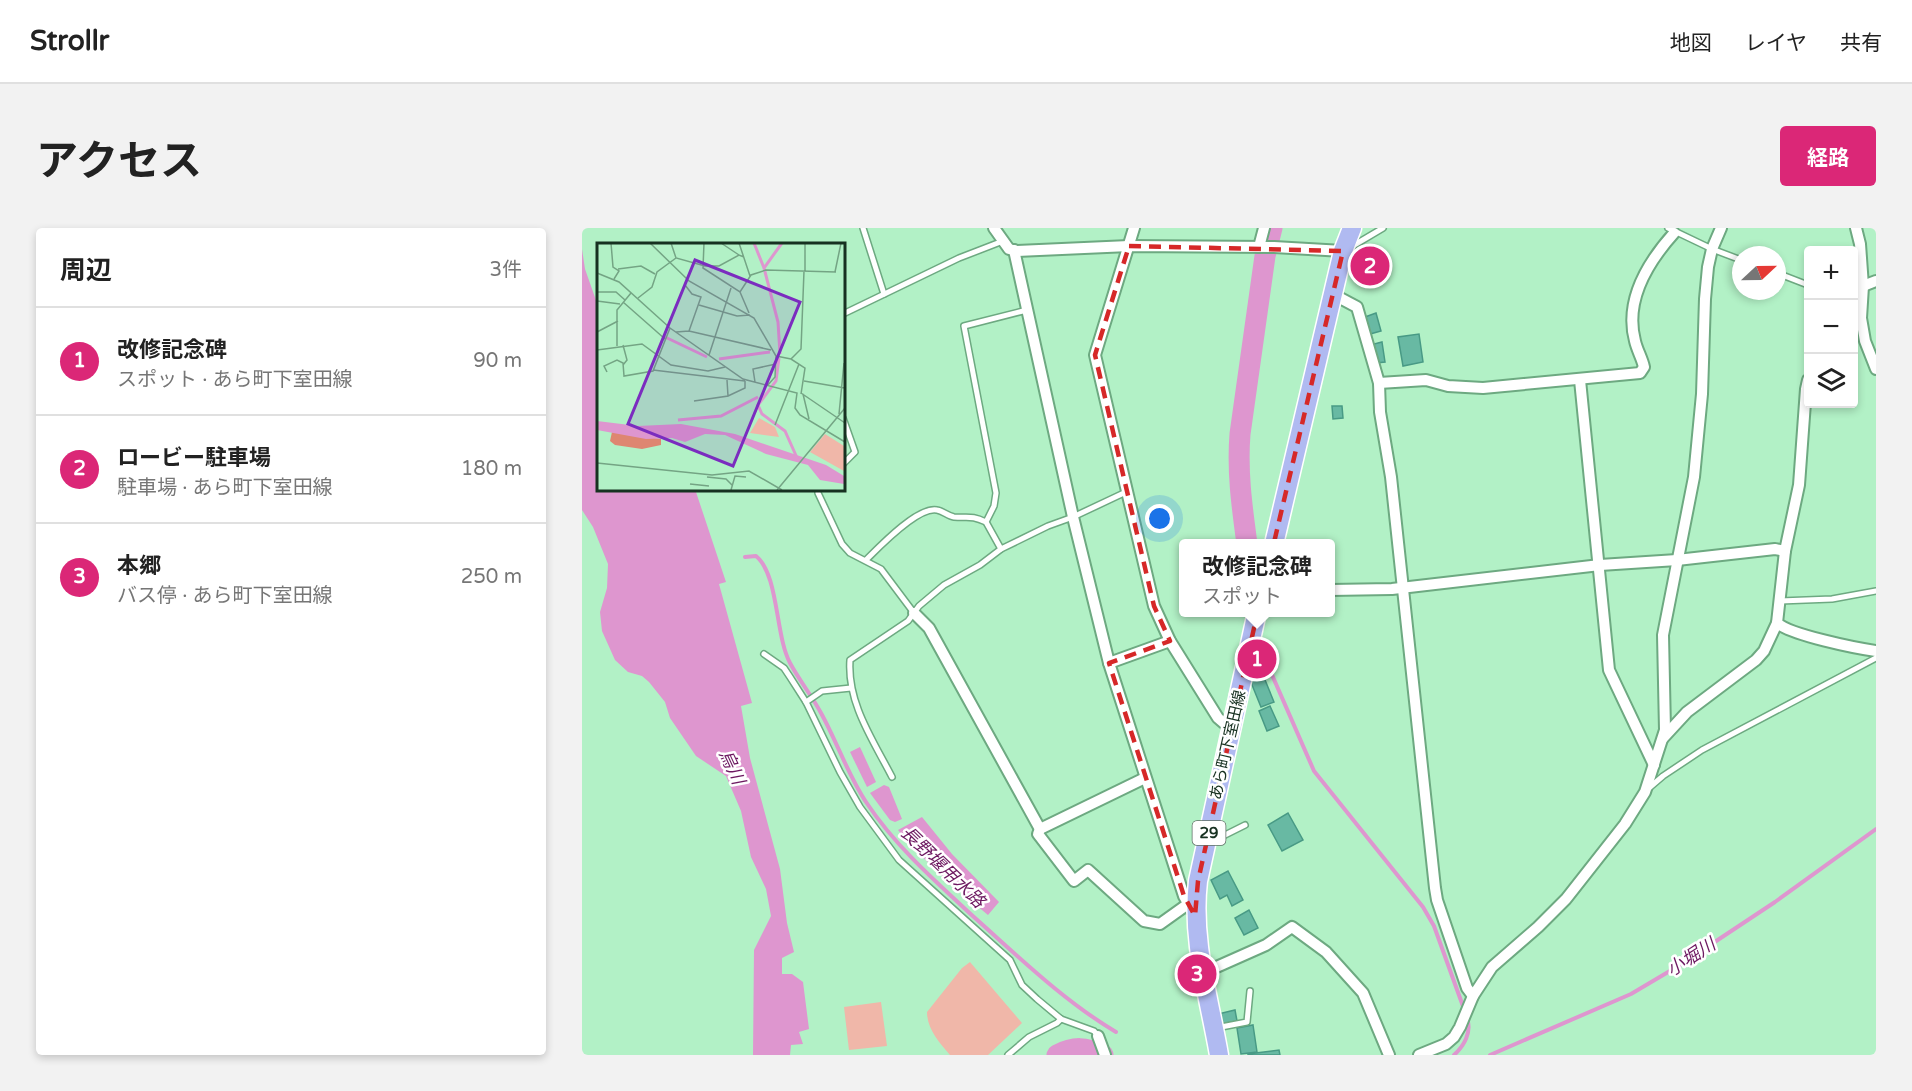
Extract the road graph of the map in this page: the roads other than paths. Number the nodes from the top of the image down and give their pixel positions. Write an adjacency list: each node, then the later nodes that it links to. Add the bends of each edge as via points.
1 (863, 228): 21 (lane)
2 (994, 228): 10 (street)
3 (1134, 228): 11 (street)
4 (1264, 228): 12 (street)
5 (1352, 228): 15 (main road)
6 (1383, 228): 15 (lane)
7 (1721, 228): 13 (street)
8 (1856, 228): 20 (street, via 1860,244)
9 (1671, 230): 13 (lane); 26 (street, via 1633,301 1635,340 1644,367 1640,373)
10 (1003, 241): 14 (street); 21 (lane)
11 (1128, 246): 12 (street); 14 (street); 32 (street, via 1095,355)
12 (1265, 247): 15 (street)
13 (1712, 249): 16 (lane); 39 (street, via 1705,299 1699,438)
14 (1014, 250): 23 (street)
15 (1343, 251): 22 (main road)
16 (1732, 257)
17 (1786, 276): 19 (lane)
18 (1876, 281): 20 (street)
19 (1804, 283)
20 (1858, 289): 25 (street, via 1865,340)
21 (884, 294): 24 (lane)
22 (1332, 297): 27 (street, via 1357,307); 35 (main road)
23 (1027, 310): 33 (street); 34 (lane, via 964,326 996,493)
24 (844, 314)
25 (1876, 369)
26 (1580, 380): 27 (street, via 1483,388 1426,380); 40 (street)
27 (1379, 383): 41 (street)
28 (1804, 408): 37 (street, via 1798,484)
29 (844, 421): 30 (lane, via 855,452)
30 (844, 463)
31 (818, 490): 38 (lane, via 842,544 850,553)
32 (1126, 492): 33 (lane); 48 (street, via 1154,606)
33 (1072, 517): 36 (lane); 52 (street)
34 (986, 522): 36 (lane); 38 (lane, via 973,516 952,517 928,511 899,527)
35 (1275, 539)
36 (1001, 549): 45 (lane, via 944,585)
37 (1785, 551): 39 (street); 44 (street)
38 (866, 560): 45 (lane, via 881,569)
39 (1677, 560): 40 (street); 56 (street, via 1663,634)
40 (1600, 565): 41 (street); 57 (street, via 1609,670)
41 (1403, 588): 42 (street); 67 (street, via 1435,888)
42 (1335, 590)
43 (1876, 591): 44 (lane)
44 (1780, 601): 47 (street)
45 (914, 613): 53 (lane, via 892,633 850,660); 62 (street, via 929,628)
46 (1256, 617): 55 (main road, あら町下室田線 / 29)
47 (1777, 623): 49 (street, via 1856,649); 56 (street, via 1756,660 1687,712)
48 (1170, 641): 52 (street); 55 (street, via 1218,718)
49 (1876, 651)
50 (764, 654): 54 (lane, via 784,668)
51 (1876, 658): 60 (lane, via 1702,750)
52 (1109, 663): 59 (street)
53 (851, 688): 54 (lane, via 822,690); 58 (lane)
54 (808, 701): 68 (lane, via 860,807 899,860 1010,960 1026,989)
55 (1232, 730): 63 (main road, あら町下室田線 / 29)
56 (1662, 740): 57 (street)
57 (1654, 765): 60 (street)
58 (892, 777)
59 (1145, 778): 62 (street); 64 (street, via 1184,897)
60 (1645, 792): 67 (street, via 1566,899 1492,966)
61 (1245, 825): 63 (lane)
62 (1040, 829): 64 (street, via 1038,834 1074,881 1088,870 1144,921 1160,924)
63 (1206, 844): 64 (main road, あら町下室田線 / 29)
64 (1192, 910): 65 (main road, あら町下室田線 / 29)
65 (1203, 973): 69 (main road, あら町下室田線 / 29); 75 (street, via 1266,945 1292,927 1326,952 1363,993)
66 (1250, 991): 69 (lane, via 1247,1022)
67 (1471, 1001): 71 (street)
68 (1061, 1019): 70 (lane); 72 (lane, via 1029,1037)
69 (1214, 1029): 74 (main road, あら町下室田線 / 29)
70 (1098, 1036): 73 (street)
71 (1447, 1050): 76 (street)
72 (1008, 1055)
73 (1106, 1055)
74 (1219, 1055)
75 (1389, 1055)
76 (1419, 1055)

